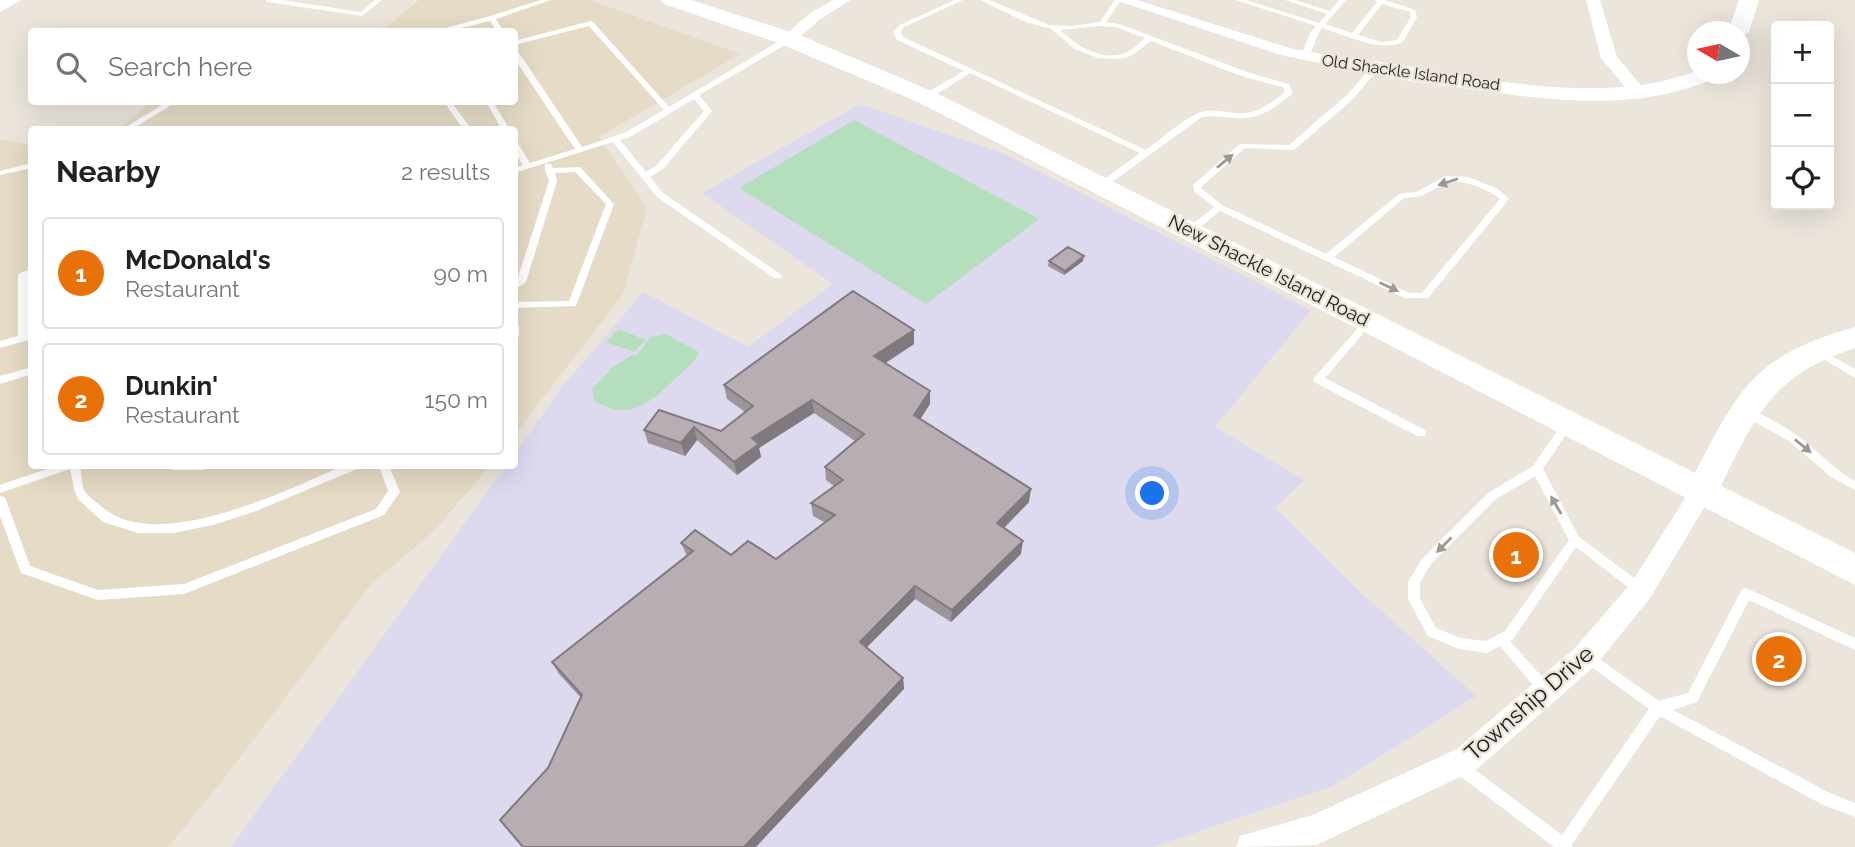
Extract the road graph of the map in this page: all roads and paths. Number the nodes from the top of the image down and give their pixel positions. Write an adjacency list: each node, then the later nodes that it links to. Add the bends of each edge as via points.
1 (11, 0): 16 (main road)
2 (268, 0): 3 (lane, via 362,15)
3 (379, 0)
4 (548, 0): 18 (lane)
5 (671, 0): 27 (main road, New Shackle Island Road)
6 (844, 0): 27 (street)
7 (960, 0): 32 (lane, via 897,32 900,38)
8 (983, 0): 24 (lane)
9 (1120, 0): 20 (lane); 29 (street, Old Shackle Island Road)
10 (1239, 0): 21 (lane)
11 (1288, 0): 17 (lane)
12 (1343, 0): 17 (lane)
13 (1594, 0): 34 (street, via 1609,58)
14 (1749, 0): 19 (main road)
15 (1379, 1): 25 (lane); 25 (lane, via 1413,11 1399,42 1381,44)
16 (0, 6)
17 (1331, 13): 21 (lane)
18 (492, 18): 22 (lane); 23 (lane)
19 (1742, 21)
20 (1103, 22): 24 (lane); 26 (lane)
21 (1321, 25): 25 (lane); 29 (lane)
22 (451, 28)
23 (498, 28)
24 (1054, 29): 26 (lane, via 1067,43 1103,57 1129,54)
25 (1354, 35)
26 (1150, 38): 47 (lane, via 1247,75 1276,81 1289,93 1243,117 1199,115)
27 (789, 39): 35 (lane); 36 (main road, New Shackle Island Road)
28 (518, 42): 40 (lane, via 592,23)
29 (1305, 56): 31 (street, Old Shackle Island Road)
30 (518, 58): 46 (lane)
31 (1376, 68): 34 (main road, Old Shackle Island Road, via 1596,96); 55 (lane, one-way to 31, via 1197,186 1243,146 1290,148 1350,97)
32 (970, 70): 36 (lane); 47 (lane)
33 (1687, 81): 34 (main road, Old Shackle Island Road)
34 (1639, 92)
35 (695, 95): 40 (lane); 53 (lane, via 708,111)
36 (926, 97): 54 (main road, New Shackle Island Road)
37 (167, 105): 41 (lane)
38 (449, 105): 42 (lane)
39 (492, 105): 43 (lane)
40 (669, 111): 44 (lane)
41 (132, 126)
42 (465, 126)
43 (504, 126)
44 (615, 139): 46 (lane); 53 (lane)
45 (518, 150): 49 (lane)
46 (580, 150): 50 (lane)
47 (1146, 153): 54 (lane)
48 (28, 166): 52 (lane)
49 (528, 166): 50 (lane); 51 (lane)
50 (548, 166): 60 (lane, via 553,181); 61 (lane, via 578,169 610,204 573,304)
51 (518, 170)
52 (0, 173)
53 (645, 177): 59 (lane, via 660,195)
54 (1102, 185): 56 (main road, New Shackle Island Road)
55 (1219, 206): 56 (lane); 57 (lane)
56 (1191, 230): 62 (main road, New Shackle Island Road)
57 (1327, 258): 57 (lane, one-way to 57, via 1408,296 1426,296 1505,199 1465,179 1449,178 1418,194 1402,196)
58 (28, 273): 63 (lane, via 23,275)
59 (777, 275)
60 (518, 284)
61 (518, 305)
62 (1369, 321): 71 (main road, New Shackle Island Road); 72 (lane, via 1318,379)
63 (27, 337): 65 (lane)
64 (1855, 337): 66 (main road)
65 (0, 345)
66 (1814, 350): 68 (lane); 70 (main road, via 1774,375)
67 (28, 371): 69 (lane)
68 (1855, 374)
69 (0, 380)
70 (1746, 412): 78 (lane, one-way to 78, via 1784,432 1809,450 1830,474); 80 (main road, via 1733,428)
71 (1569, 423): 77 (lane); 80 (main road, New Shackle Island Road)
72 (1421, 433)
73 (58, 469): 79 (lane)
74 (76, 469): 75 (lane, via 81,495 111,523 163,532 211,522)
75 (345, 469)
76 (385, 469): 81 (lane, via 394,492 380,512 184,589 99,595 25,569)
77 (1537, 469): 82 (lane, one-way to 77); 85 (lane, one-way to 85, via 1492,496 1426,562 1414,582 1414,599 1432,632 1459,643 1487,647)
78 (1855, 486)
79 (0, 489)
80 (1702, 491): 83 (main road, New Shackle Island Road); 84 (street, Township Drive)
81 (0, 500)
82 (1576, 540): 84 (lane); 85 (lane, via 1509,635)
83 (1855, 570)
84 (1641, 590): 87 (street, Township Drive)
85 (1501, 639): 88 (lane)
86 (1855, 644): 89 (lane, via 1746,593 1692,698)
87 (1586, 656): 88 (street, Township Drive); 89 (lane)
88 (1546, 691): 90 (street, Township Drive)
89 (1658, 708): 91 (lane, via 1828,800); 93 (lane)
90 (1457, 765): 92 (street, Township Drive, via 1388,794); 93 (lane)
91 (1855, 810)
92 (1320, 839): 94 (street, Township Drive)
93 (1565, 846)
94 (1251, 847)

